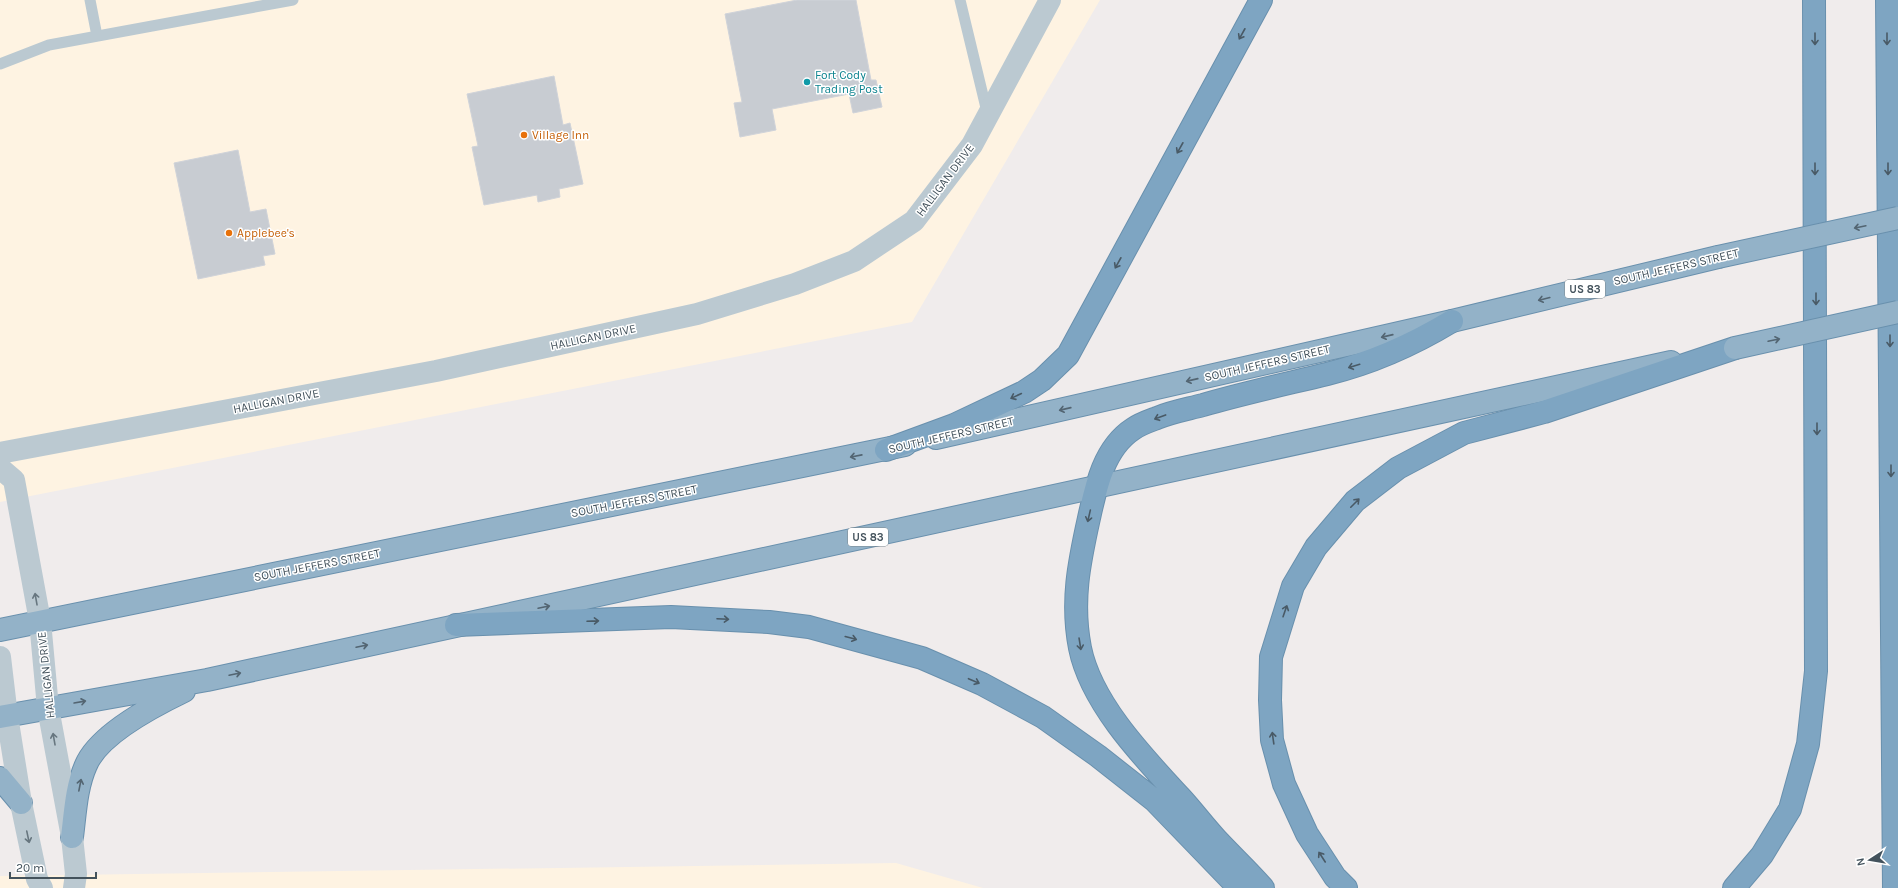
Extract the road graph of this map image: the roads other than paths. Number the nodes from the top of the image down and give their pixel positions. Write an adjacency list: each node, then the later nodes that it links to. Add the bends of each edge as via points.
1 (90, 0): 9 (lane)
2 (293, 0): 8 (lane)
3 (960, 0): 11 (lane)
4 (1050, 0): 11 (street, HALLIGAN DRIVE)
5 (1261, 0): 16 (highway, one-way to 16, via 1068,355 1042,380 1024,392 954,425)
6 (1814, 0): 35 (highway, one-way to 35, via 1816,671 1808,744 1790,809 1762,855)
7 (1887, 0): 36 (highway, one-way to 36)
8 (256, 4): 9 (lane)
9 (97, 36): 10 (lane, via 49,44)
10 (0, 64)
11 (988, 115): 17 (street, HALLIGAN DRIVE, via 972,145 914,221 854,261 794,284 697,314 436,371)
12 (1898, 218): 14 (highway, SOUTH JEFFERS STREET / US 83, one-way to 14, bridge, via 1718,257)
13 (1898, 312): 15 (highway, US 83, one-way to 13, bridge)
14 (1452, 321): 16 (highway, SOUTH JEFFERS STREET / US 83, one-way to 16); 19 (highway, one-way to 19, via 1430,334 1366,363 1160,416 1133,428 1108,457)
15 (1735, 348): 19 (highway, US 83, via 1528,391); 34 (highway, one-way to 15, via 1335,877 1307,834 1284,784 1272,740 1271,656 1293,586 1316,547 1355,501 1398,468 1464,433 1544,412)
16 (886, 450): 20 (highway, SOUTH JEFFERS STREET / US 83, one-way to 20)
17 (0, 453)
18 (0, 468): 20 (street, HALLIGAN DRIVE, one-way to 18, via 14,480)
19 (1096, 488): 21 (highway, US 83, one-way to 19); 33 (highway, one-way to 33, via 1078,564 1076,597 1078,636 1087,669 1114,720 1143,757)
20 (40, 622): 22 (highway, SOUTH JEFFERS STREET / US 83); 25 (street, HALLIGAN DRIVE)
21 (456, 626): 24 (highway, US 83, one-way to 21); 32 (highway, one-way to 32, via 671,617 754,621 809,627 922,658 982,684 1043,717 1098,756 1154,800)
22 (0, 630)
23 (0, 658): 26 (street)
24 (207, 680): 25 (highway, US 83, one-way to 24); 29 (highway, one-way to 24, via 82,777 86,764 94,753 126,724 144,712)
25 (48, 708): 26 (highway, US 83); 29 (street, HALLIGAN DRIVE, one-way to 25)
26 (3, 717): 28 (street)
27 (0, 778): 28 (highway)
28 (21, 803): 30 (street, one-way to 30, via 37,879)
29 (72, 837): 31 (street, HALLIGAN DRIVE, via 76,874)
30 (42, 888)
31 (74, 888)
32 (1239, 888)
33 (1263, 888)
34 (1346, 888)
35 (1734, 888)
36 (1894, 888)

